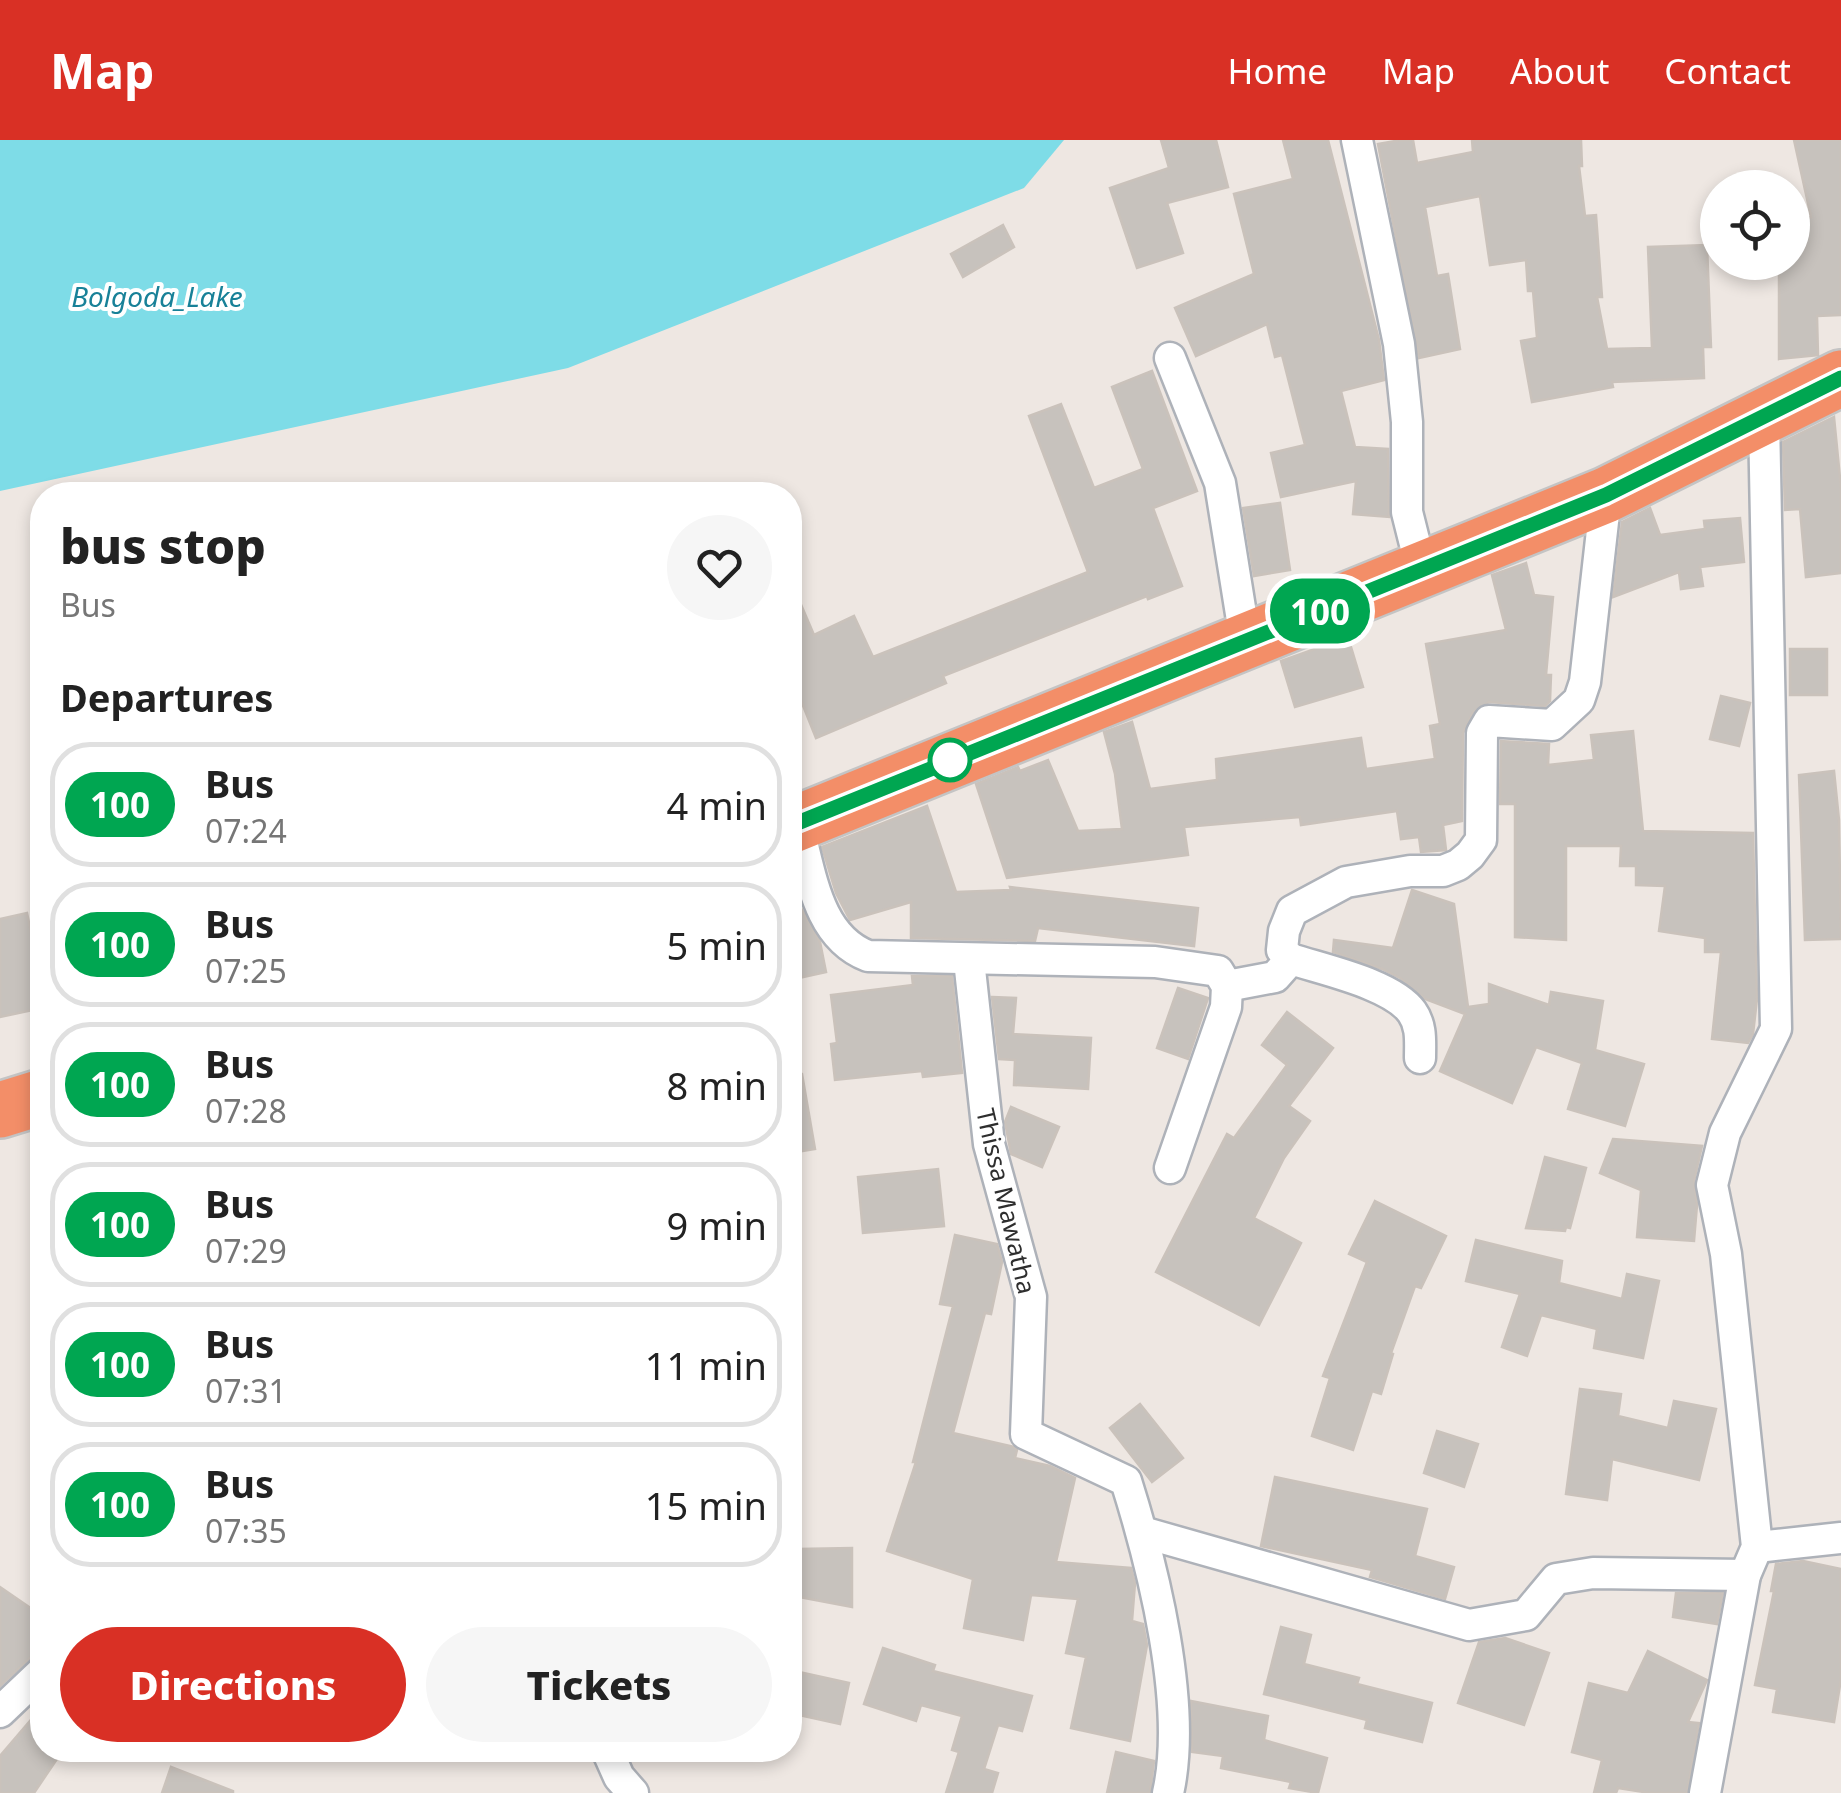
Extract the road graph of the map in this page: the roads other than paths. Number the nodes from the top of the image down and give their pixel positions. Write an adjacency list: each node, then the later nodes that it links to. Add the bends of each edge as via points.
1 (1357, 140): 6 (street, via 1399,344 1407,512)
2 (1170, 358): 7 (street, via 1220,484)
3 (1841, 378): 4 (highway)
4 (1764, 419): 5 (highway); 19 (street, via 1776,1028 1725,1133 1712,1185 1726,1254)
5 (1606, 495): 6 (highway); 10 (street, via 1579,700 1552,725 1489,721 1482,733 1481,840 1470,856 1443,871 1376,876 1317,896 1292,911 1282,950)
6 (1422, 572): 7 (highway)
7 (1246, 639): 8 (highway)
8 (802, 821)
9 (802, 848): 11 (street, via 830,928 843,944 868,956)
10 (1291, 959): 12 (street, via 1275,977); 13 (street, via 1386,990 1419,1024)
11 (969, 960): 12 (street, via 1155,962 1218,971); 17 (street, Thissa Mawatha, via 989,1144 1032,1297 1026,1434 1126,1481)
12 (1227, 986): 16 (street, via 1221,1029)
13 (1420, 1058)
14 (30, 1101): 15 (highway)
15 (0, 1110)
16 (1170, 1168)
17 (1142, 1532): 19 (street, via 1469,1625 1526,1615 1556,1579); 24 (street, Thissa Mawatha, via 1174,1692)
18 (1841, 1538): 19 (street)
19 (1751, 1561): 25 (street)
20 (30, 1683): 21 (street)
21 (0, 1712)
22 (613, 1762): 23 (street)
23 (633, 1793)
24 (1168, 1793)
25 (1705, 1793)

